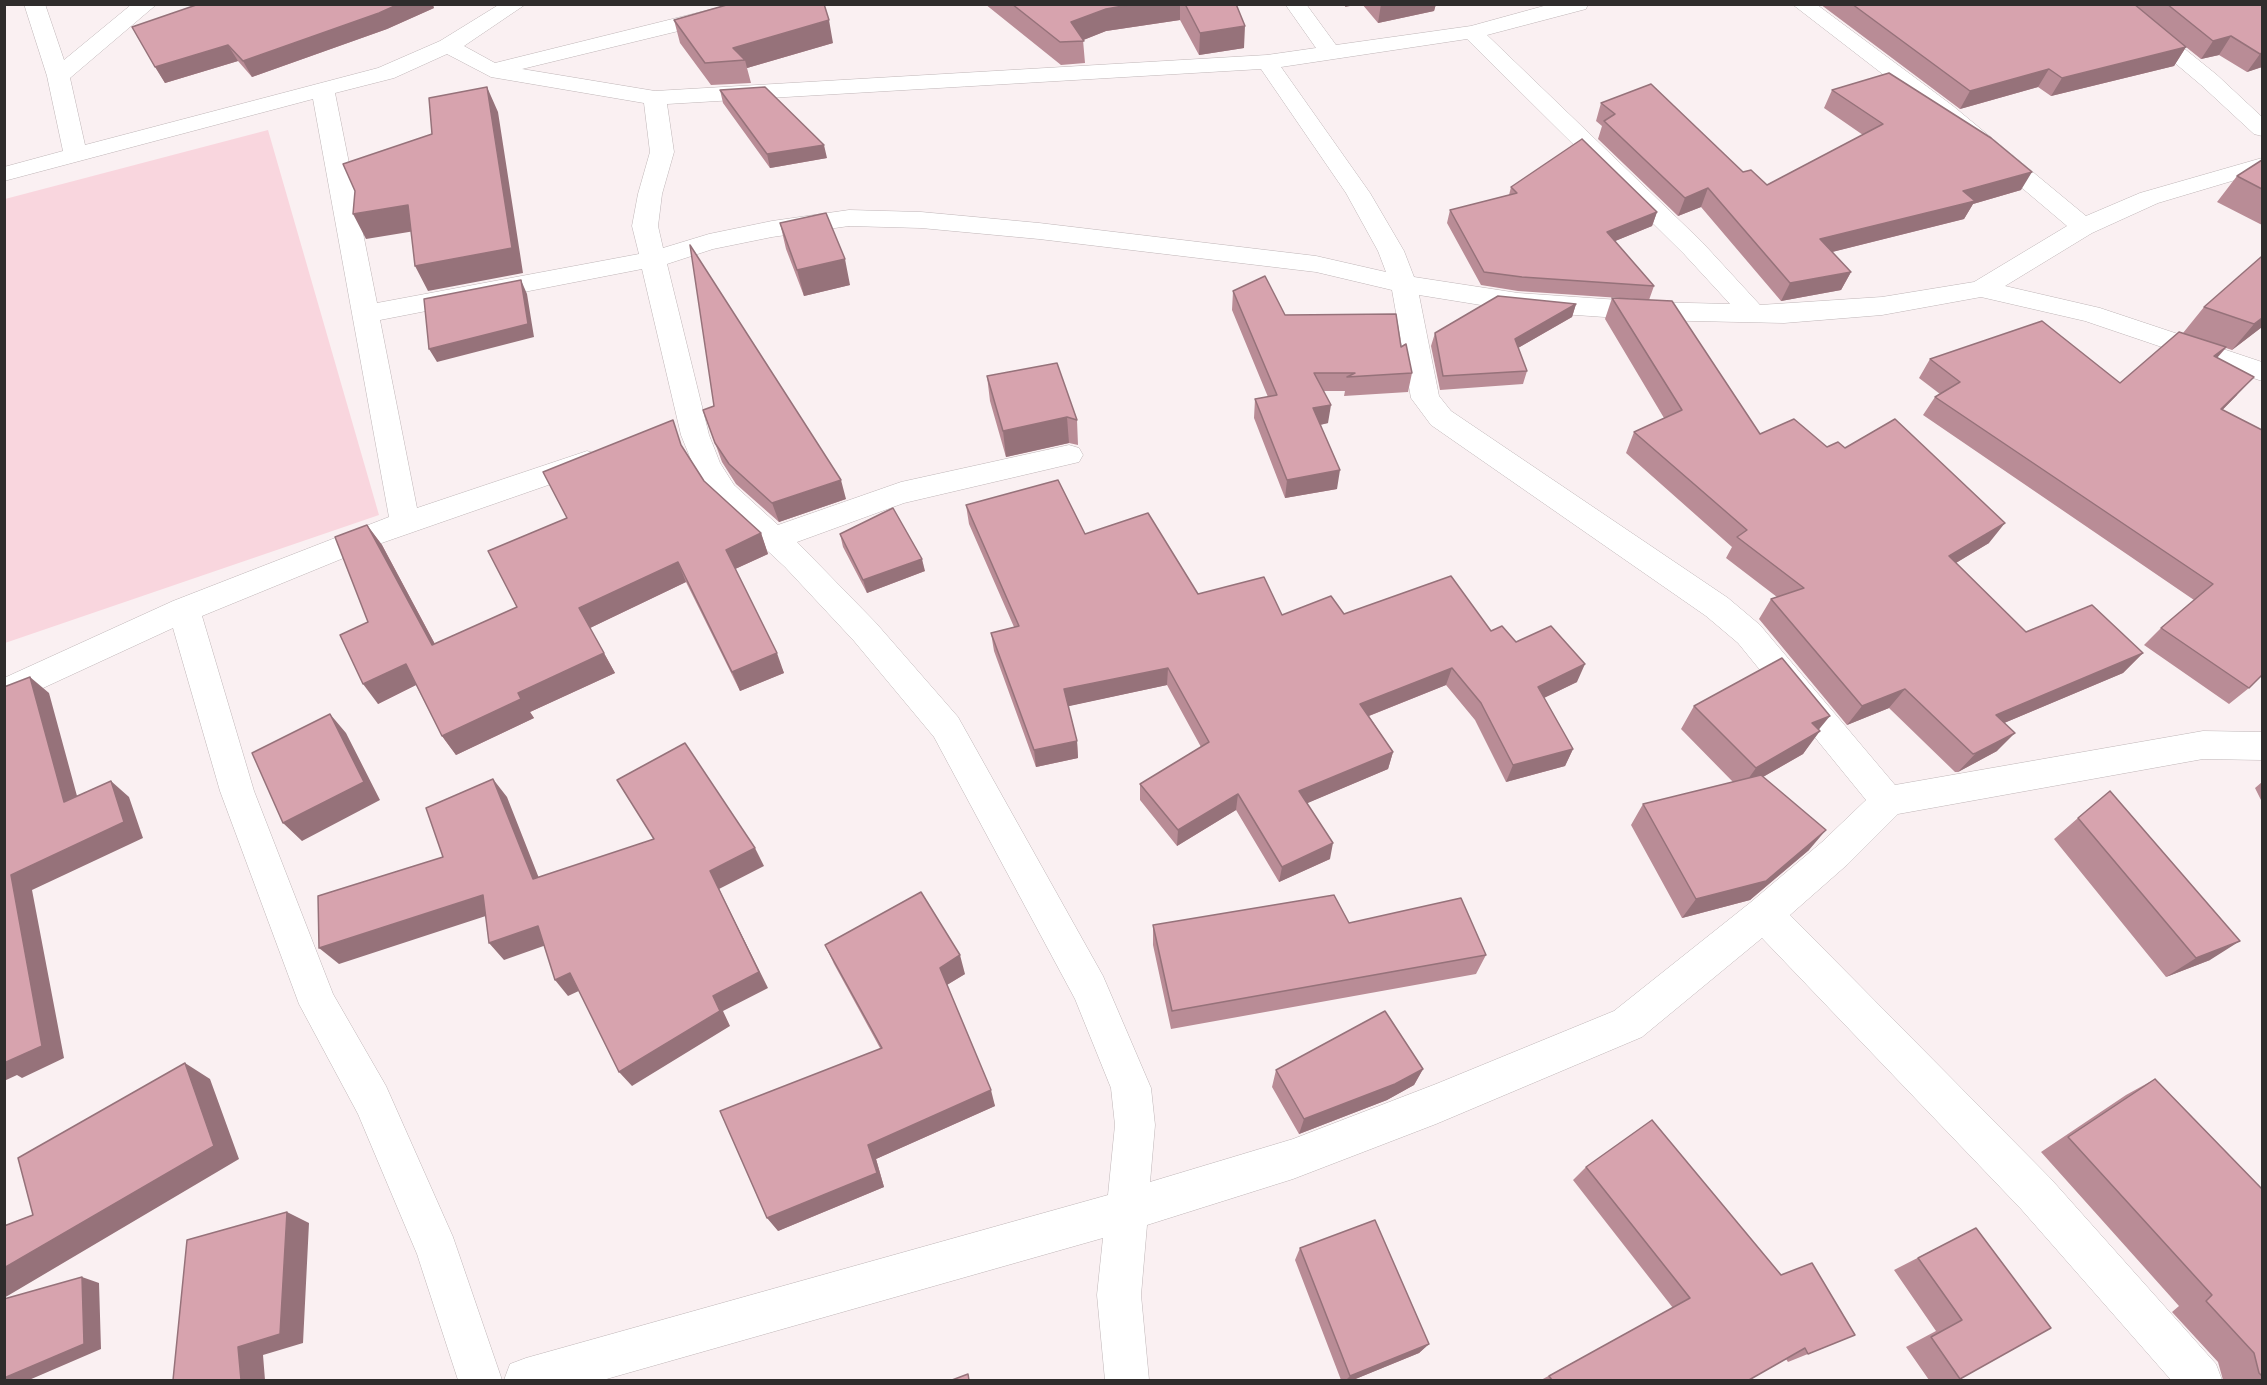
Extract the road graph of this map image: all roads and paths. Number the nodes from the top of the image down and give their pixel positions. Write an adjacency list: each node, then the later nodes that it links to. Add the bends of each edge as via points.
1 (34, 4): 14 (street)
2 (147, 4): 14 (street)
3 (516, 4): 10 (street)
4 (761, 4): 13 (street)
5 (1295, 4): 11 (street)
6 (1578, 4): 9 (street)
7 (1802, 4): 21 (street, via 1946,111)
8 (2115, 4): 17 (street)
9 (1472, 32): 11 (street); 25 (street, via 1693,248)
10 (448, 46): 13 (street); 15 (street, via 386,73)
11 (1331, 53): 12 (street)
12 (1267, 62): 16 (street); 23 (street, via 1358,193 1391,251)
13 (491, 70): 16 (street)
14 (58, 76): 18 (street)
15 (322, 90): 18 (street); 26 (street)
16 (655, 98): 22 (street, via 662,152 645,226)
17 (2262, 129)
18 (75, 154): 20 (street)
19 (2262, 165): 21 (street, via 2149,198)
20 (4, 174)
21 (2083, 226): 24 (street)
22 (654, 258): 23 (street, via 783,227 849,218 921,220 1316,264); 26 (street); 31 (street, via 682,428 724,492)
23 (1404, 284): 25 (street, via 1518,302); 35 (street, via 1425,398 1442,418 1717,607 1749,634)
24 (1981, 289): 25 (street, via 1881,306); 27 (street, via 2091,314)
25 (1753, 313)
26 (367, 314): 30 (street)
27 (2262, 372)
28 (616, 451): 30 (street)
29 (1069, 454): 31 (street, via 901,492)
30 (405, 522): 32 (street)
31 (774, 539): 37 (street, via 864,632 946,728 1090,989 1131,1088 1135,1125)
32 (184, 610): 33 (street); 38 (street, via 237,790 286,921 318,1004 372,1100 438,1252)
33 (4, 693)
34 (2262, 746): 35 (street, via 2203,745)
35 (1887, 801): 36 (street, via 1835,853)
36 (1764, 914): 37 (street, via 1628,1024 1293,1159); 41 (street, via 2036,1194)
37 (1127, 1210): 39 (street); 40 (street, via 1119,1295)
38 (480, 1380)
39 (526, 1380)
40 (1127, 1380)
41 (2200, 1380)

